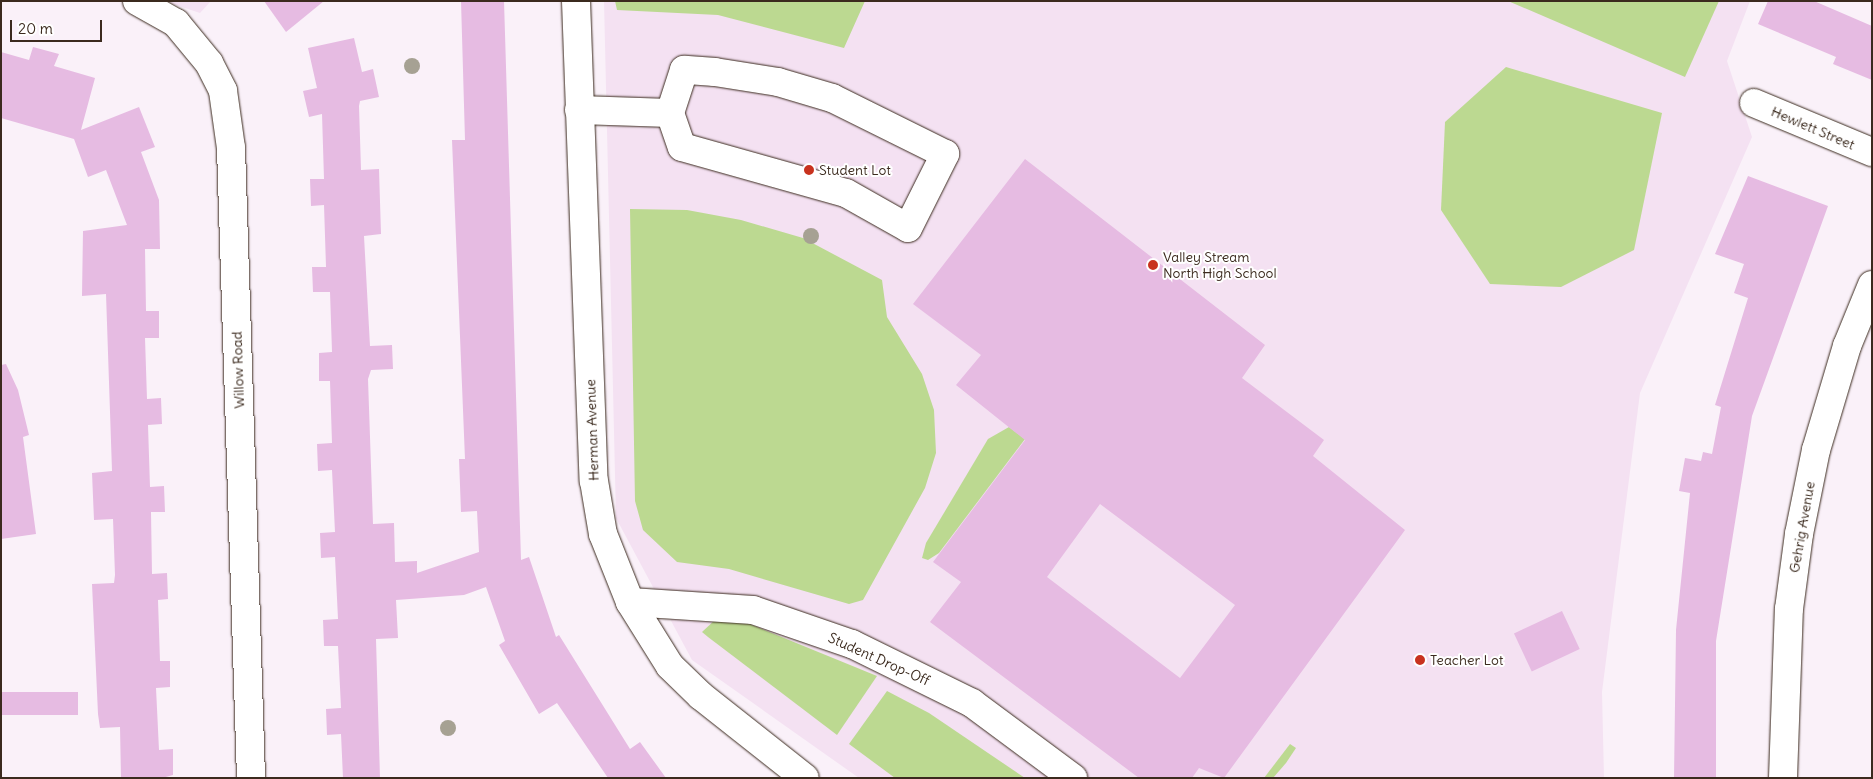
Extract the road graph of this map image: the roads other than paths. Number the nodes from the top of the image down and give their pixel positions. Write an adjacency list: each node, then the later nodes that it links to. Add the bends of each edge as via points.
1 (137, 1): 10 (street, Willow Road, via 176,23 209,63 223,92 231,148)
2 (576, 1): 4 (street, Herman Avenue)
3 (1754, 103): 6 (street, Hewlett Street)
4 (579, 110): 5 (street); 8 (street, Herman Avenue, via 596,507)
5 (670, 113): 5 (street, via 682,147 846,193 908,228 945,154 832,98 778,82 715,72 684,70)
6 (1872, 152)
7 (1872, 285): 12 (street, Gehrig Avenue, via 1847,346 1819,441 1799,534 1789,609)
8 (630, 602): 9 (street, Herman Avenue, via 676,672); 11 (street, Student Drop-Off, via 753,610 852,644 972,703)
9 (796, 775)
10 (251, 778)
11 (1073, 778)
12 (1783, 778)

